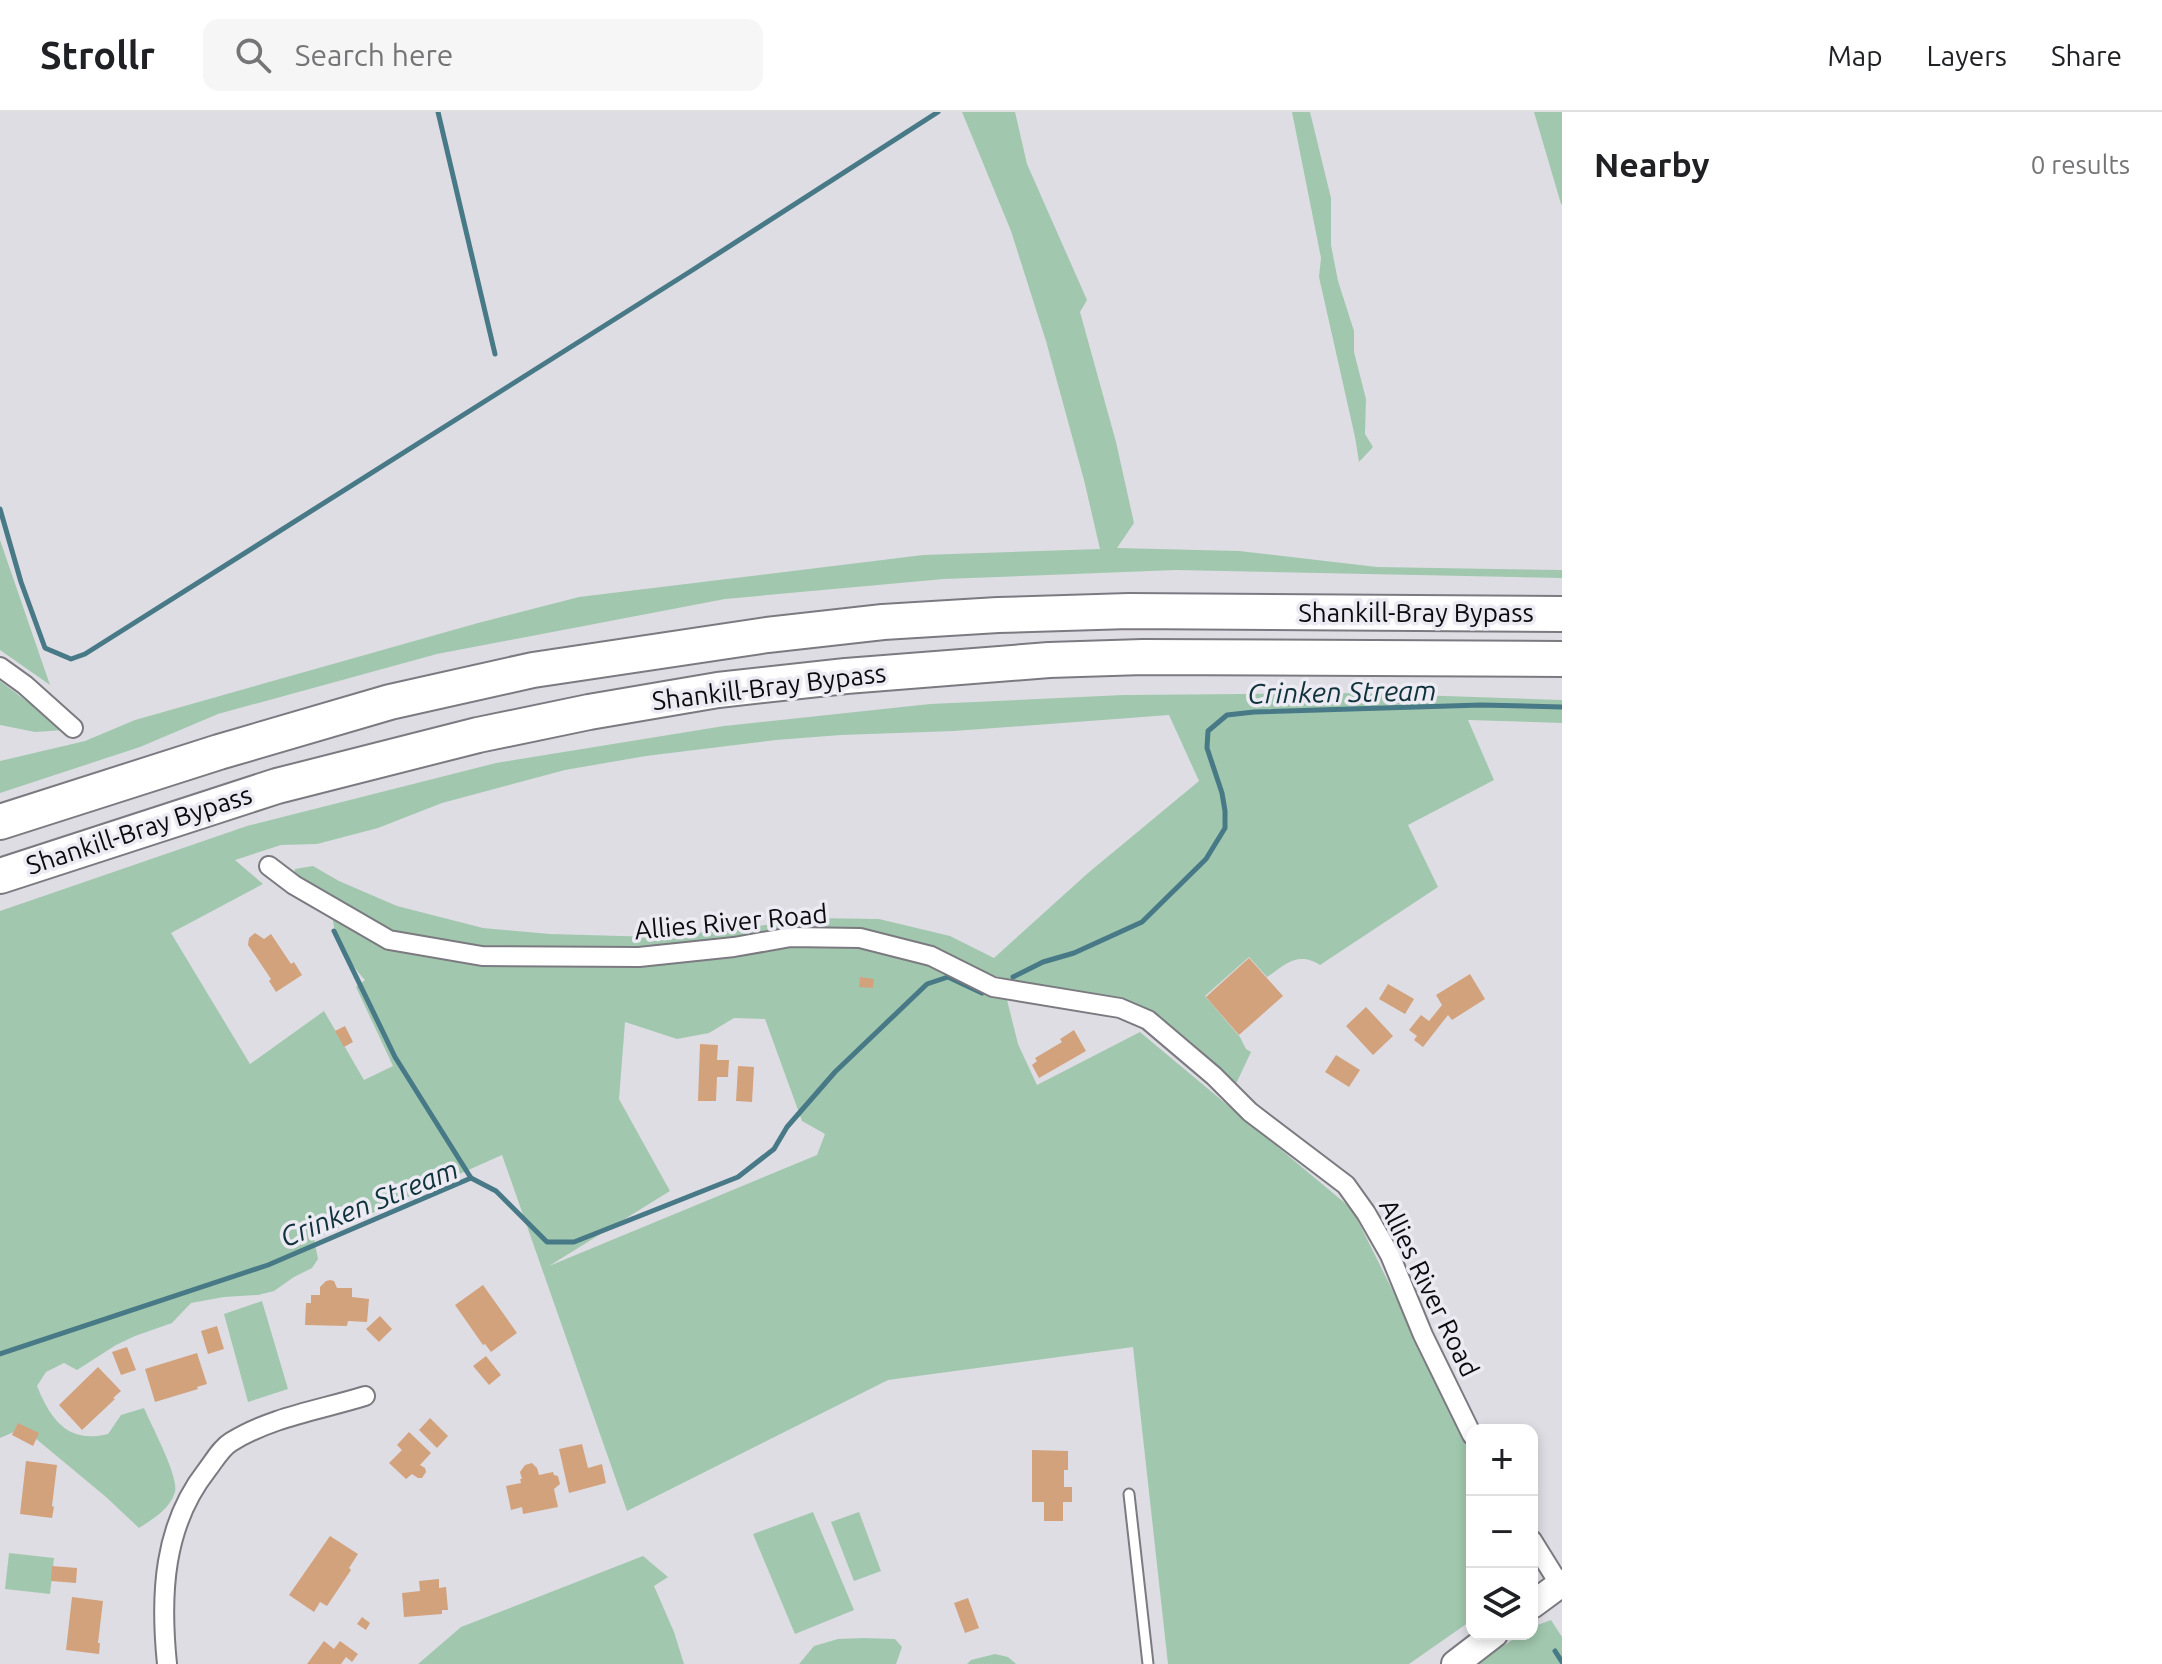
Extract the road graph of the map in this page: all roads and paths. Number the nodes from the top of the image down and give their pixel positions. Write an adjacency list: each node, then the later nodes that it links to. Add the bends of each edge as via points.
1 (1562, 614): 5 (highway, Shankill-Bray Bypass, via 1129,611 897,621 767,635 533,670 390,702)
2 (1562, 659): 7 (highway, Shankill-Bray Bypass, via 1065,659 718,690 478,735 277,786)
3 (0, 667): 4 (street)
4 (73, 728)
5 (0, 822)
6 (269, 866): 9 (street, Allies River Road, via 389,940 482,956 639,957 791,937 860,938 931,956 993,987 1120,1008 1148,1020 1250,1112 1346,1185 1390,1255)
7 (0, 876)
8 (365, 1396): 15 (street, via 272,1421 227,1443 203,1475 183,1507 169,1547 164,1589)
9 (1467, 1424)
10 (1129, 1494): 16 (lane)
11 (1538, 1549): 12 (street)
12 (1561, 1584): 13 (main road)
13 (1538, 1601)
14 (1486, 1640): 17 (main road)
15 (167, 1664)
16 (1148, 1664)
17 (1455, 1664)

